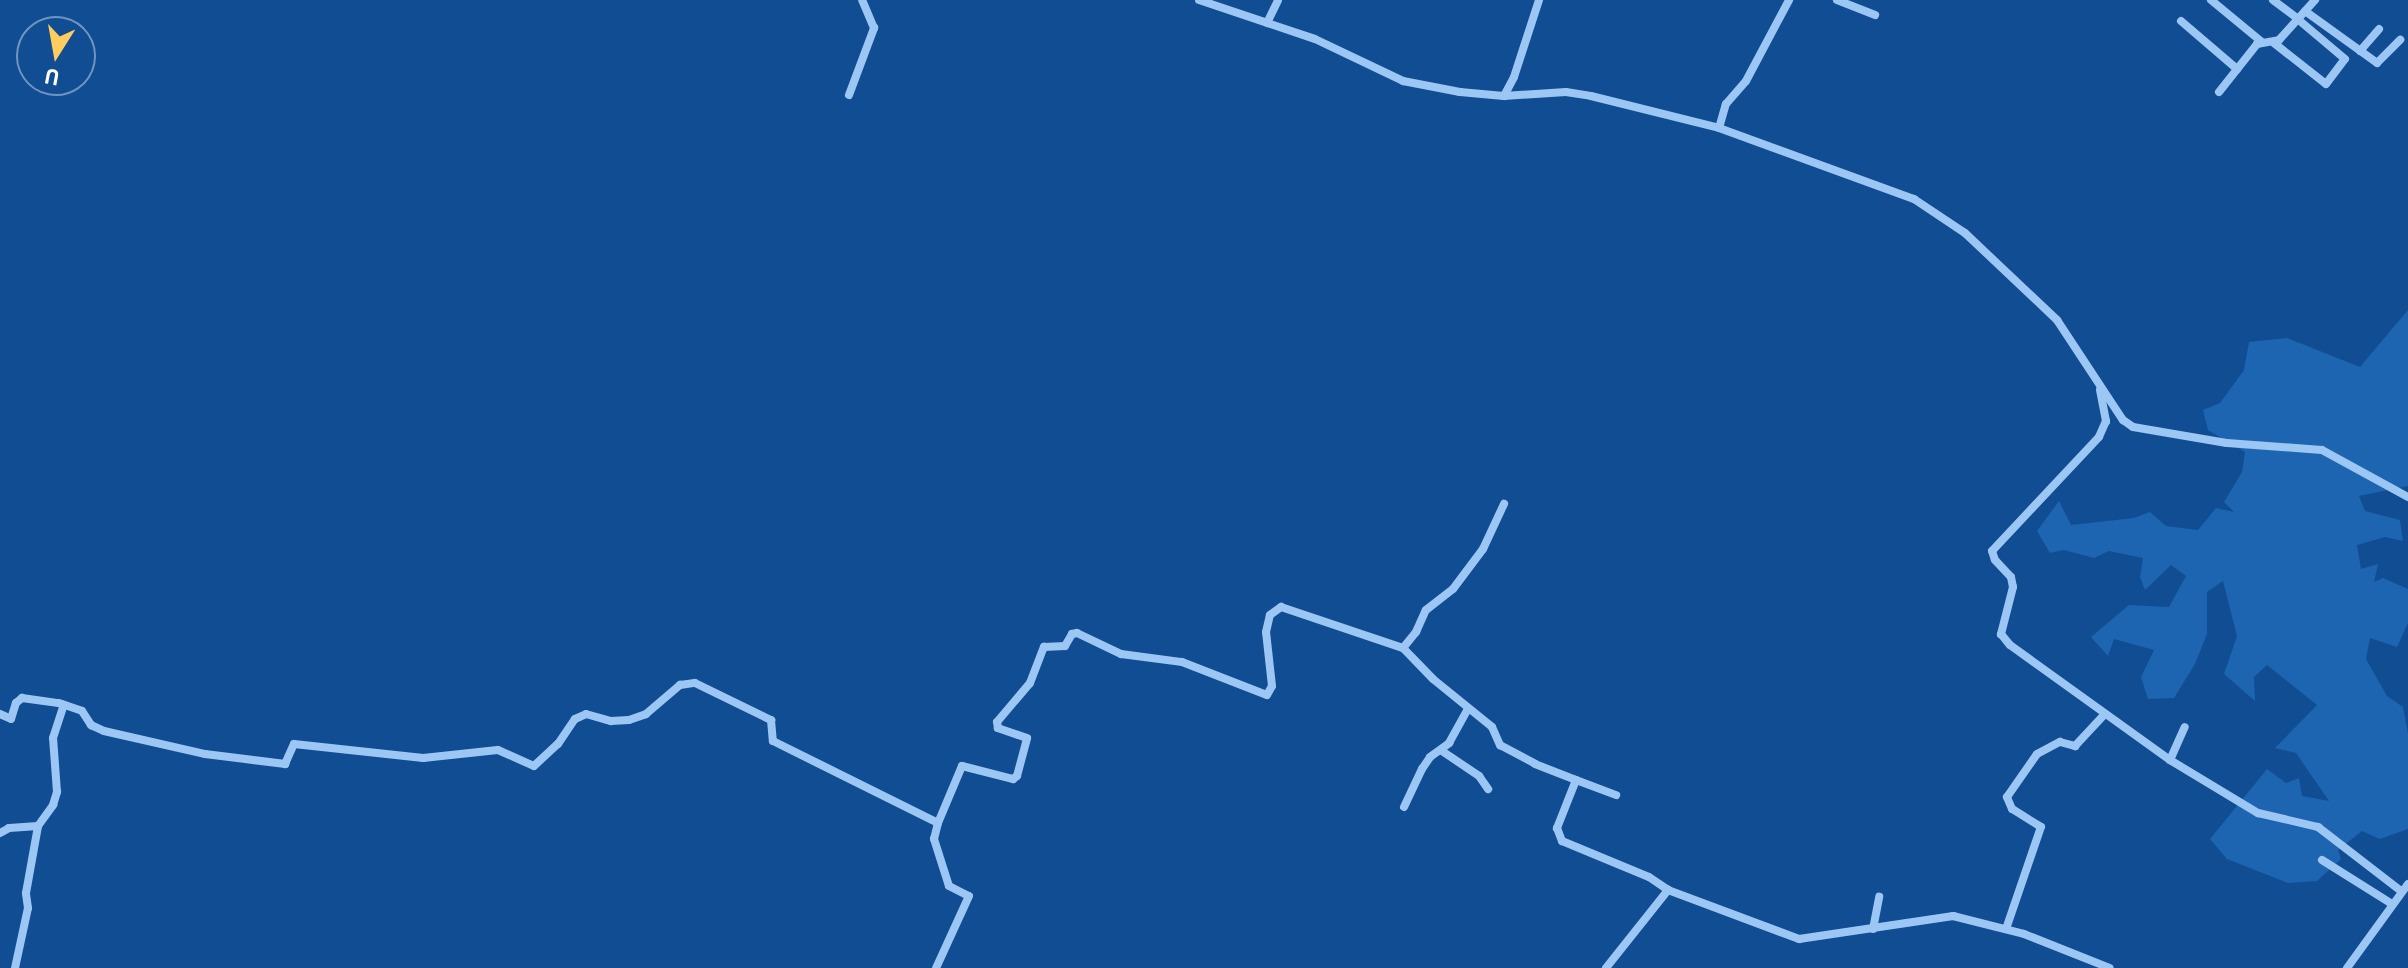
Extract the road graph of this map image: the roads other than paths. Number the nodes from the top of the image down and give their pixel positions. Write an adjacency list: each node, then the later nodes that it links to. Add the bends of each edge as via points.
1 (862, 0): 22 (street, via 874,28)
2 (1199, 0): 14 (street)
3 (1278, 0): 14 (street)
4 (1539, 0): 23 (street)
5 (1789, 0): 24 (street, via 1746,81 1726,104)
6 (1837, 0): 11 (street)
7 (2211, 0): 17 (street)
8 (2273, 0): 13 (street)
9 (2315, 0): 10 (street)
10 (2305, 11): 13 (street); 19 (street)
11 (1875, 15)
12 (2181, 21): 20 (street)
13 (2300, 21): 18 (street); 18 (street, via 2345,59 2326,84)
14 (1267, 23): 23 (street, via 1315,39 1403,81)
15 (2379, 29): 19 (street)
16 (2400, 40): 19 (street, via 2377,63)
17 (2262, 42): 18 (street); 20 (street)
18 (2274, 43)
19 (2360, 51)
20 (2237, 69): 21 (street)
21 (2219, 92)
22 (849, 95)
23 (1504, 96): 24 (street, via 1566,92)
24 (1719, 128): 25 (street, via 1854,174 1938,212 2057,320)
25 (2099, 385): 26 (street, via 2133,427 2214,441 2322,450); 32 (street, via 2105,429 1992,555 2013,587 2001,627 2006,641)
26 (2408, 497)
27 (1504, 504): 28 (street, via 1483,549 1453,589 1426,610)
28 (1403, 648): 30 (street); 40 (street, via 1294,610 1275,609 1266,632 1272,686 1267,695 1182,662 1134,658 1072,634 1065,646 1044,647 1030,683 997,722 998,728 1027,738 1017,776 960,767)
29 (64, 705): 31 (street, via 22,698 11,719); 40 (street, via 82,711 95,728 228,757 285,764 294,744 423,758 498,750 534,766 581,716 629,720 646,714 680,685 695,683 771,720 773,741); 41 (street, via 53,738 57,792)
30 (1468, 709): 34 (street); 36 (street, via 1492,727 1500,745)
31 (0, 714)
32 (2104, 715): 35 (street); 49 (street, via 2075,746 2060,742 2037,754 2007,797 2012,809 2041,827)
33 (2185, 727): 35 (street)
34 (1442, 751): 37 (street, via 1479,776); 39 (street, via 1430,757)
35 (2170, 760): 44 (street, via 2258,813 2318,827)
36 (1576, 780): 38 (street); 45 (street, via 1557,828 1562,841)
37 (1488, 789)
38 (1616, 795)
39 (1404, 807)
40 (938, 823): 51 (street, via 934,839 949,886 969,896)
41 (38, 826): 42 (street); 50 (street)
42 (0, 833)
43 (2322, 860): 47 (street)
44 (2405, 888): 47 (street)
45 (1668, 890): 48 (street, via 1799,939); 52 (street)
46 (1879, 897): 48 (street)
47 (2392, 904): 54 (street)
48 (1873, 929): 49 (street, via 1944,916)
49 (2006, 929): 53 (street)
50 (15, 968)
51 (936, 968)
52 (1606, 968)
53 (2110, 968)
54 (2347, 968)

